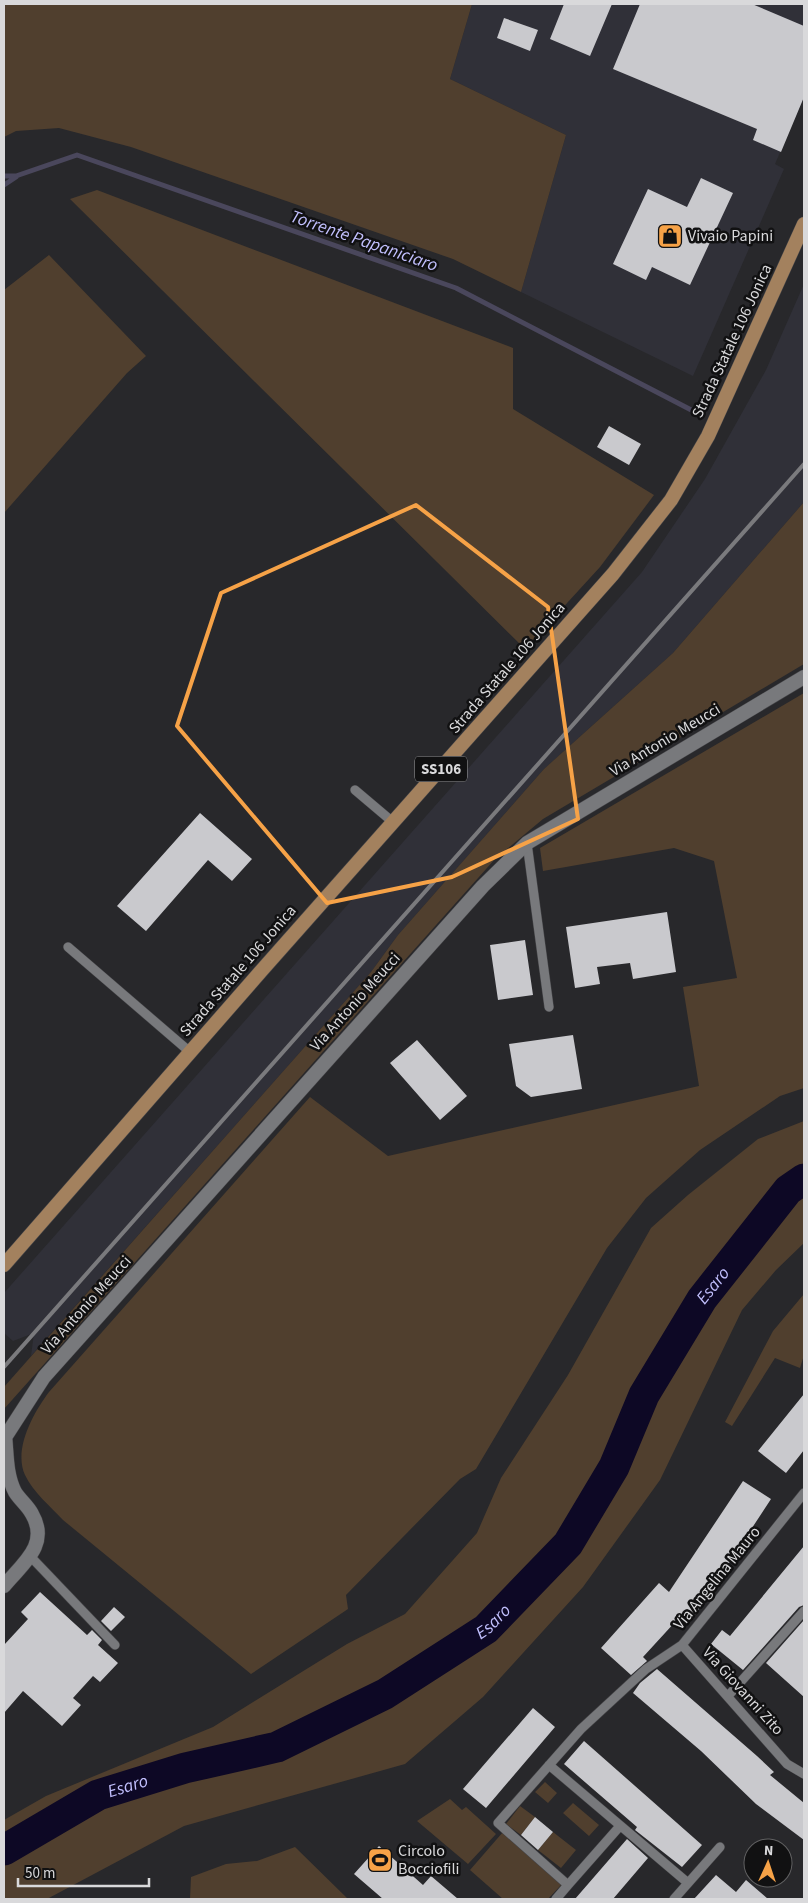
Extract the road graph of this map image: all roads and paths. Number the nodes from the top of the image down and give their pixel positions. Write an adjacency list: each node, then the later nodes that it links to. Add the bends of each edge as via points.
1 (804, 224): 4 (main road, Strada Statale 106 Jonica / SS106, via 708,436 670,500 613,574)
2 (804, 677): 5 (street, Via Antonio Meucci)
3 (355, 790): 4 (lane)
4 (394, 823): 8 (main road, Strada Statale 106 Jonica / SS106)
5 (527, 843): 7 (lane); 10 (street, Via Antonio Meucci, via 476,893 44,1377)
6 (68, 947): 8 (lane)
7 (549, 1007)
8 (190, 1052): 9 (main road, Strada Statale 106 Jonica / SS106)
9 (4, 1266)
10 (4, 1437): 13 (street, via 8,1474 16,1493 39,1526)
11 (804, 1493): 12 (lane, Via Angelina Mauro)
12 (801, 1506): 17 (lane, Via Angelina Mauro)
13 (30, 1556): 14 (street); 16 (lane)
14 (4, 1581)
15 (804, 1611): 18 (lane)
16 (114, 1645)
17 (682, 1645): 18 (lane, Via Giovanni Zito); 19 (lane, Via Angelina Mauro, via 646,1669 580,1729)
18 (728, 1696): 20 (lane, Via Giovanni Zito, via 788,1764)
19 (549, 1765): 21 (lane); 24 (lane, Via Angelina Mauro, via 498,1823)
20 (804, 1774)
21 (620, 1826): 23 (lane); 24 (lane)
22 (720, 1847): 23 (lane)
23 (688, 1883): 26 (lane)
24 (568, 1885): 25 (lane)
25 (556, 1899)
26 (674, 1899)

